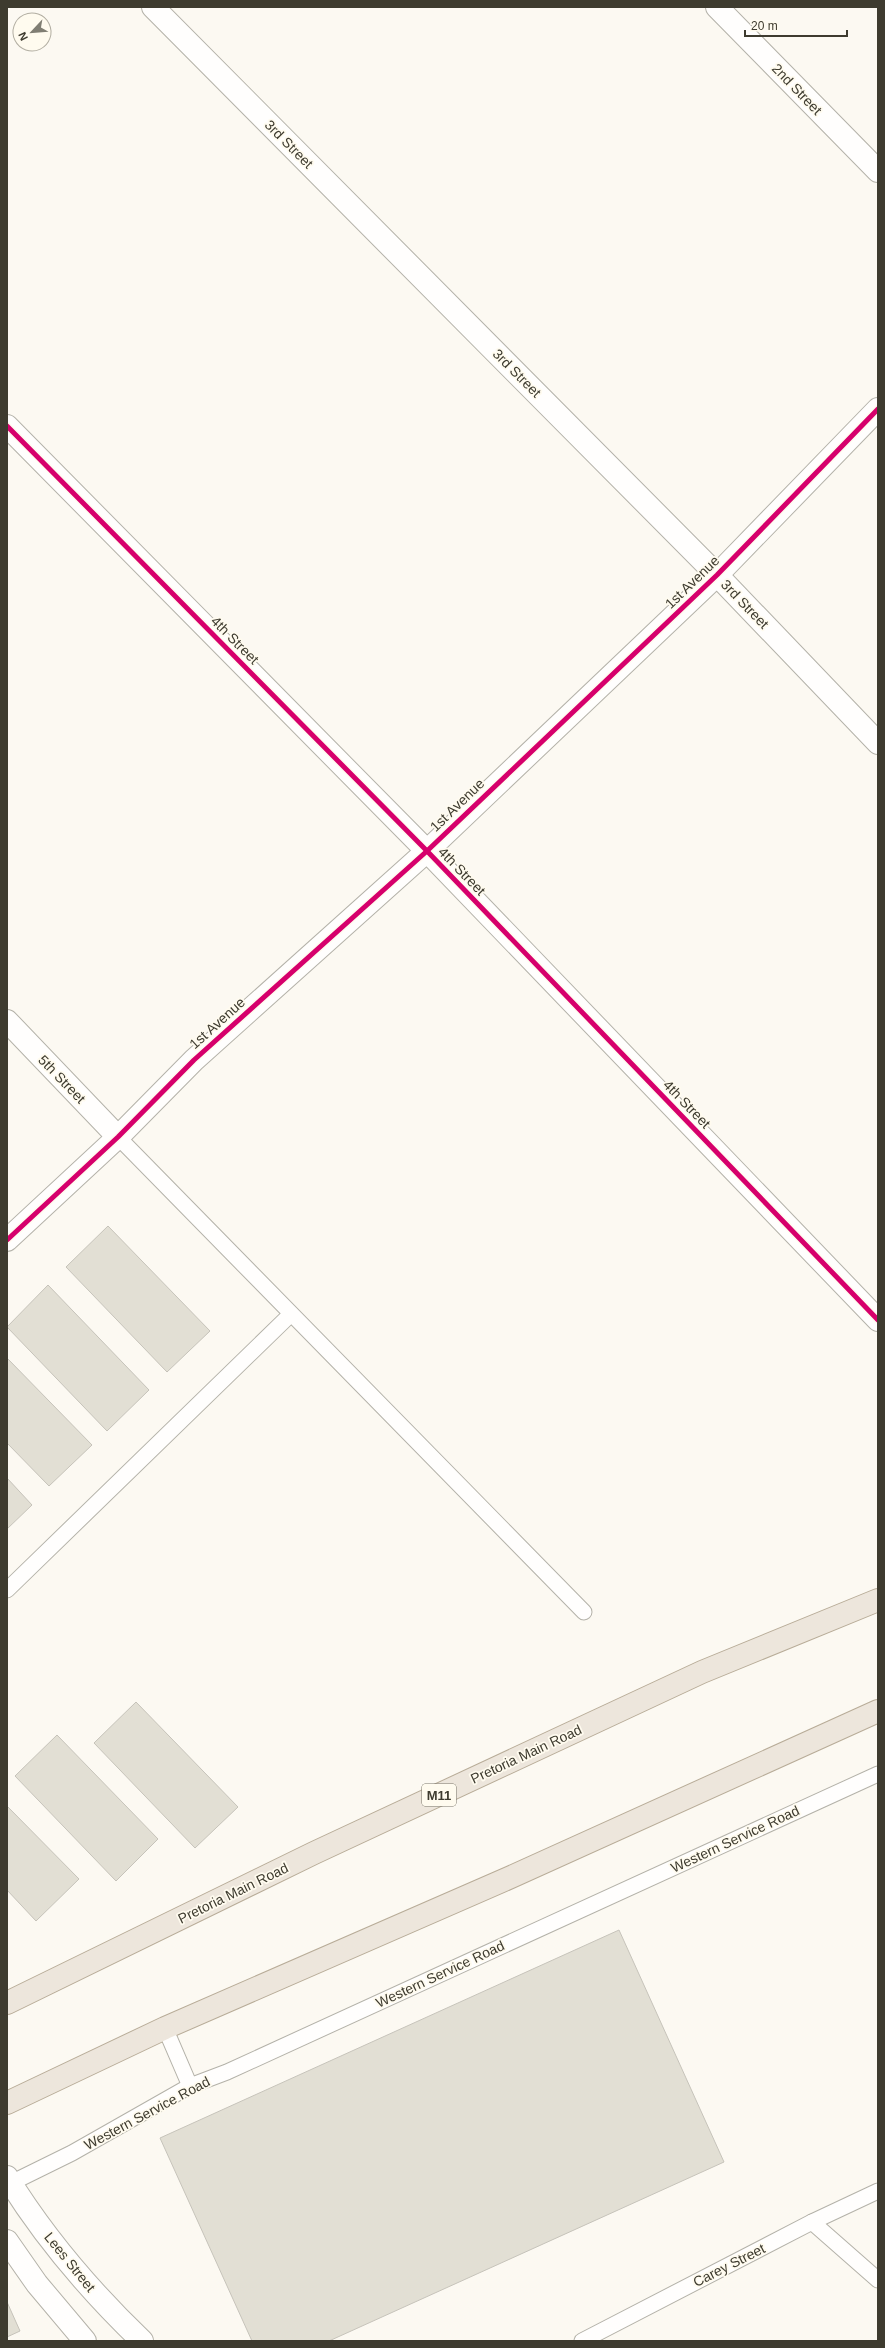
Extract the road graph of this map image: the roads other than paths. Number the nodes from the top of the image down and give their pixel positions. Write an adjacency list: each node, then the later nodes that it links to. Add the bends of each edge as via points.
1 (153, 7): 6 (street, 3rd Street)
2 (717, 7): 3 (street, 2nd Street)
3 (878, 171)
4 (878, 409): 6 (street, 1st Avenue)
5 (7, 426): 8 (street, 4th Street)
6 (717, 574): 7 (street, 3rd Street); 8 (street, 1st Avenue)
7 (878, 744)
8 (427, 851): 10 (street, 1st Avenue, via 194,1060); 13 (street, 4th Street)
9 (7, 1021): 10 (street, 5th Street)
10 (118, 1136): 11 (street, 1st Avenue); 12 (lane)
11 (7, 1240)
12 (292, 1314): 14 (lane); 16 (lane)
13 (878, 1320)
14 (7, 1590)
15 (878, 1600): 19 (main road, Pretoria Main Road / M11, via 702,1672 314,1853)
16 (584, 1612)
17 (878, 1711): 20 (main road, via 518,1874)
18 (878, 1774): 21 (lane, Western Service Road, via 227,2072)
19 (7, 2003)
20 (165, 2028): 21 (lane); 22 (main road)
21 (190, 2086): 23 (lane, Western Service Road, via 72,2153)
22 (7, 2103)
23 (8, 2181): 29 (street, Lees Street, via 96,2295)
24 (878, 2191): 25 (lane, Carey Street)
25 (812, 2222): 27 (lane); 30 (lane, Carey Street)
26 (7, 2241): 28 (street, via 37,2284)
27 (878, 2280)
28 (85, 2341)
29 (142, 2341)
30 (582, 2341)

